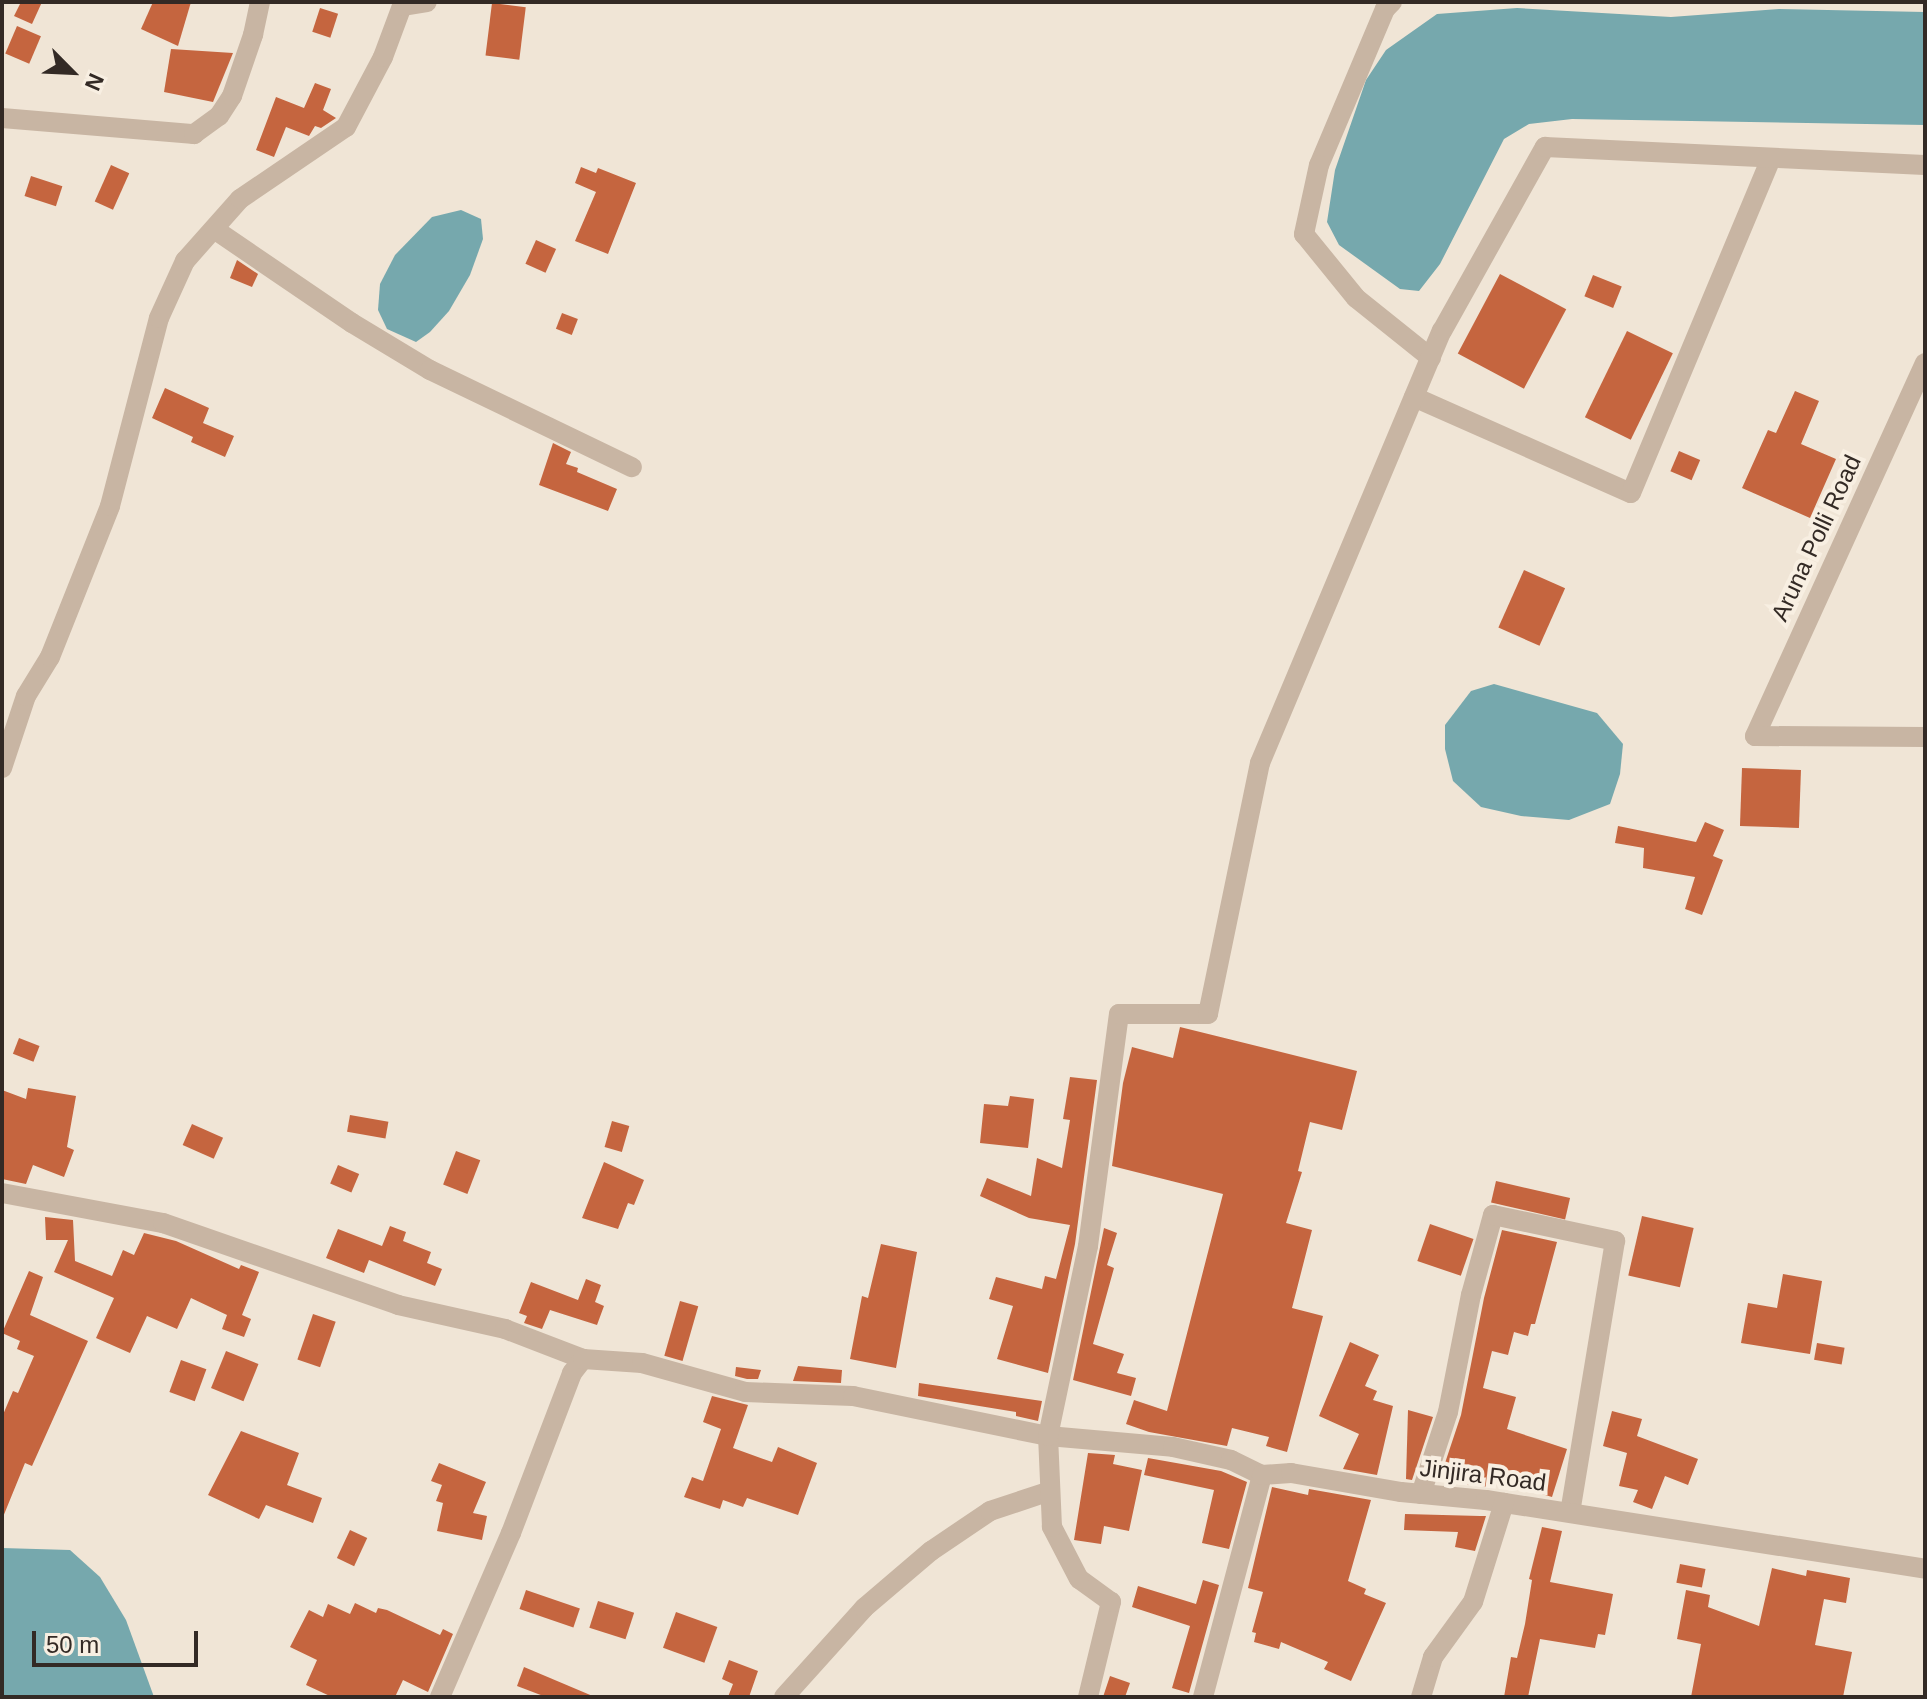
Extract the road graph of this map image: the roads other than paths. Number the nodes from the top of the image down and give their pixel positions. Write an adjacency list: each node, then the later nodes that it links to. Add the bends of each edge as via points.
1 (260, 2): 5 (street, via 232,96 219,116 194,134)
2 (427, 2): 4 (street)
3 (1392, 2): 9 (street, via 1319,165 1304,234 1356,298)
4 (402, 4): 8 (street, via 383,57 346,127 240,199)
5 (2, 118)
6 (1771, 158): 7 (street); 9 (street, via 1545,147); 11 (street, via 1631,493)
7 (1925, 165)
8 (214, 229): 12 (street, via 430,370); 14 (street, via 185,261 159,318 110,506 50,657 26,696)
9 (1431, 358): 11 (street)
10 (1923, 373): 13 (street, Aruna Polli Road, via 1755,736)
11 (1414, 397): 17 (street, via 1260,763 1208,1014 1119,1014 1088,1246)
12 (632, 467)
13 (1925, 737)
14 (2, 768)
15 (2, 1193): 16 (street, via 163,1223 383,1301 505,1329)
16 (583, 1359): 17 (street, via 642,1363 745,1392 853,1396); 24 (street, via 572,1373)
17 (1048, 1436): 18 (street, via 1173,1447 1231,1460); 19 (street)
18 (1262, 1475): 20 (street, Jinjira Road, via 1291,1473); 27 (street)
19 (1050, 1491): 25 (street, via 990,1511 931,1551 864,1608); 26 (street, via 1052,1527 1079,1579 1111,1602)
20 (1421, 1494): 21 (street, Jinjira Road); 22 (street, via 1448,1412 1493,1215 1615,1241)
21 (1504, 1503): 22 (street, Jinjira Road); 28 (street, via 1473,1602 1433,1657)
22 (1570, 1512): 23 (street, Jinjira Road)
23 (1925, 1569)
24 (440, 1697)
25 (784, 1697)
26 (1088, 1697)
27 (1203, 1697)
28 (1421, 1697)

